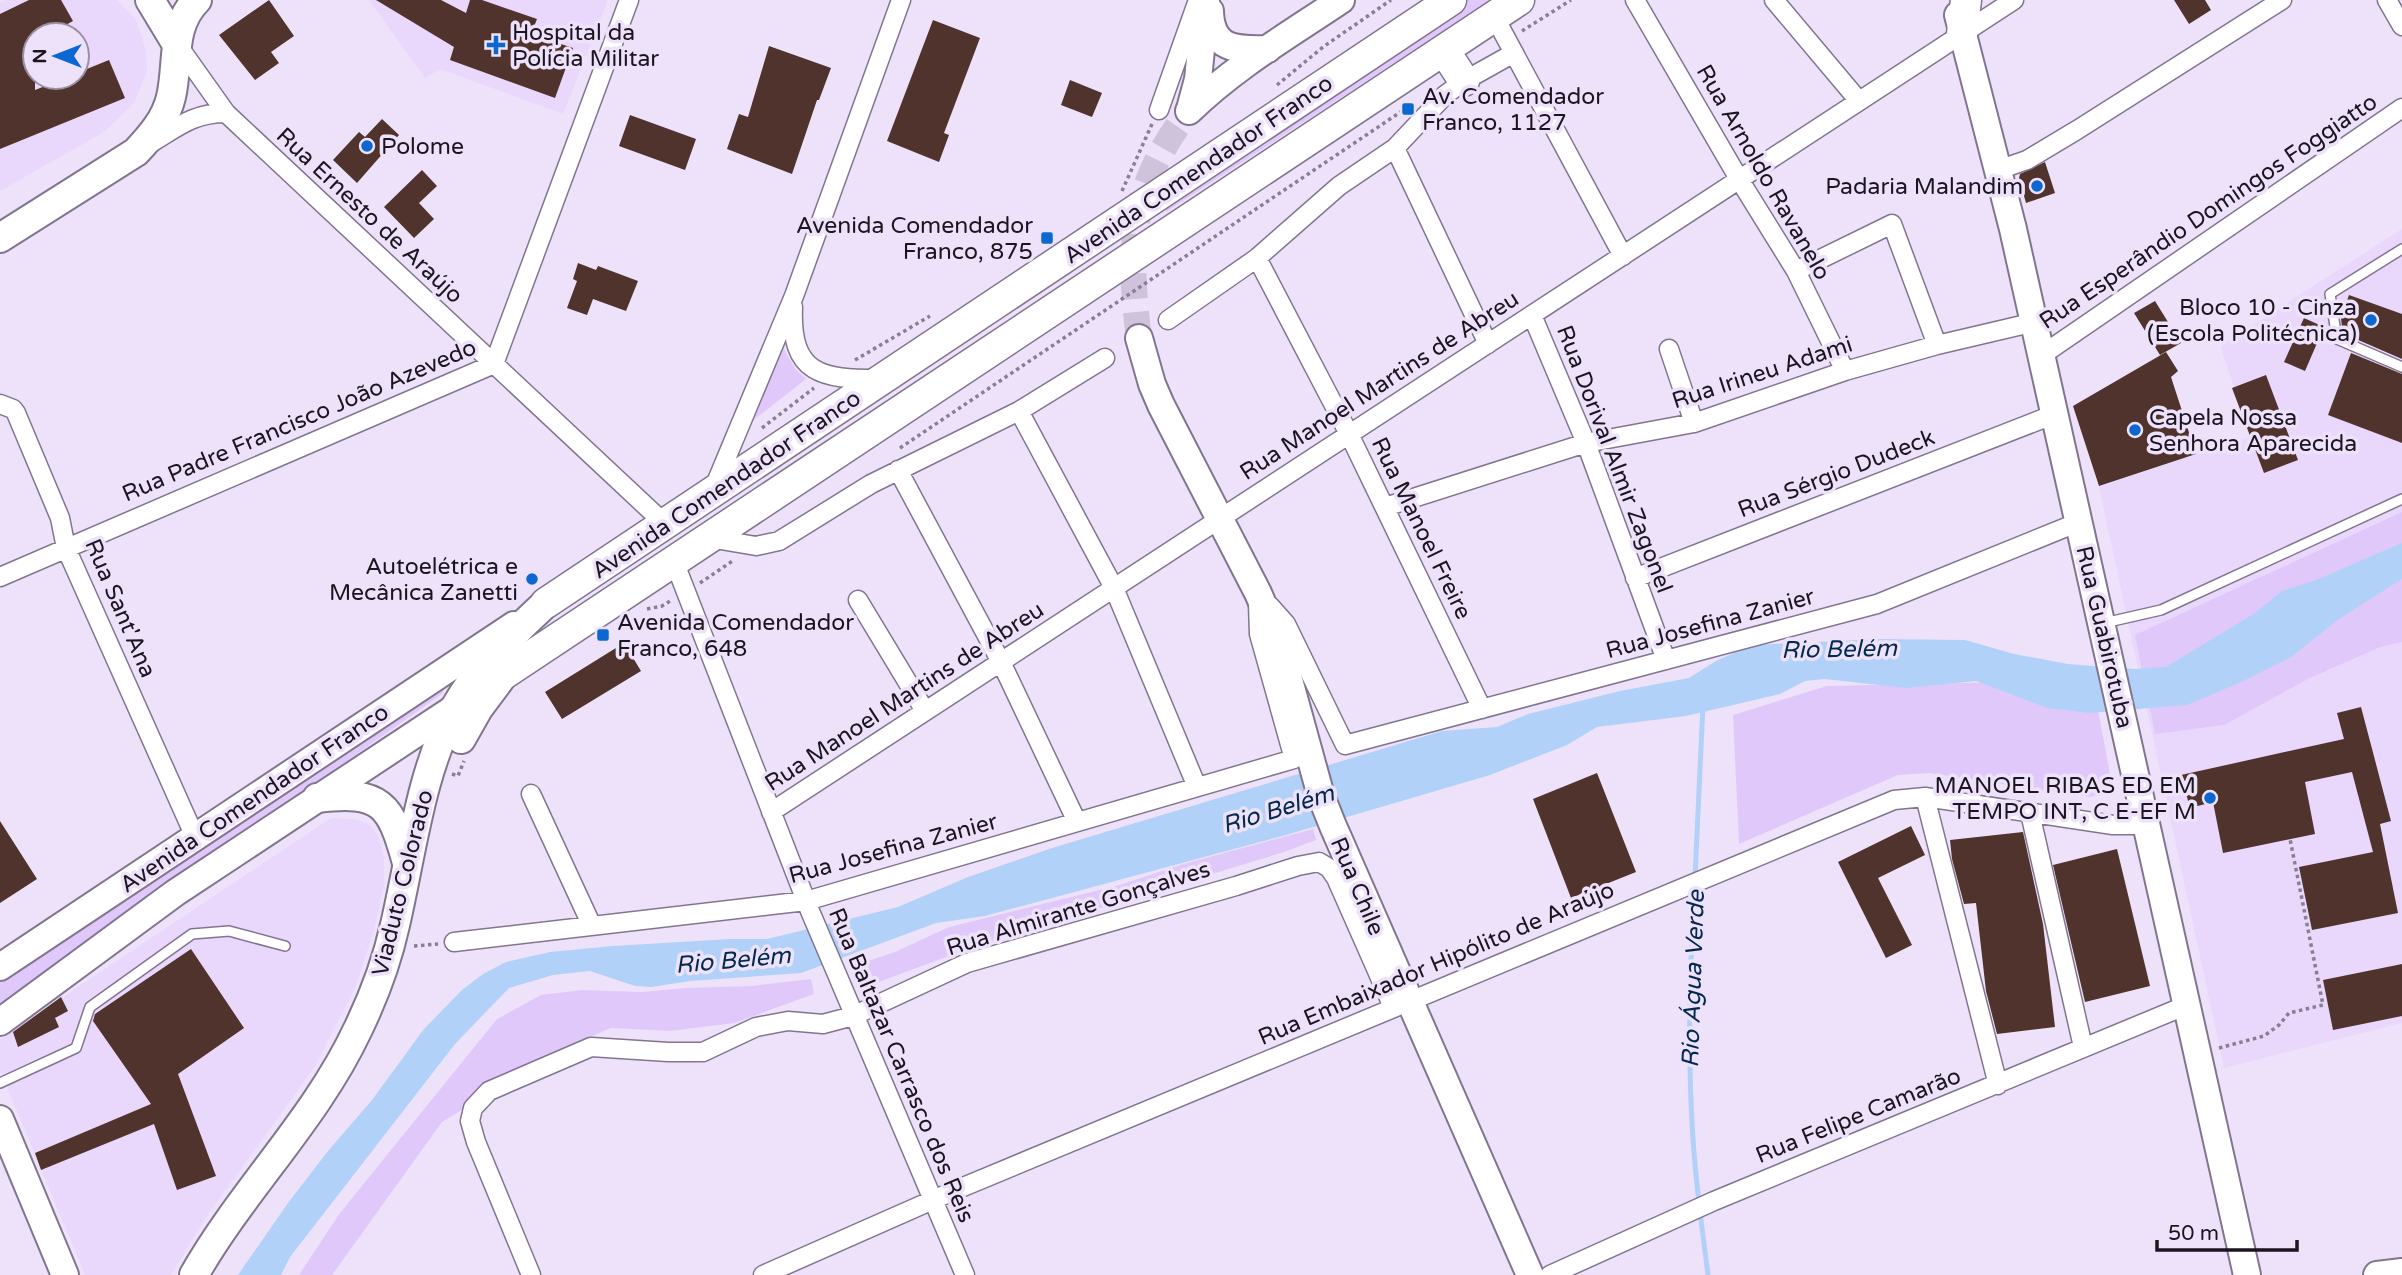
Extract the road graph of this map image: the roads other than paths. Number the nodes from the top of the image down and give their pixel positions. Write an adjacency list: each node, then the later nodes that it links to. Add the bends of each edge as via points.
1 (149, 0): 20 (main road)
2 (197, 0): 20 (main road, via 187,9)
3 (629, 0): 48 (street, Rua Padre Francisco João Azevedo)
4 (901, 0): 38 (street)
5 (1198, 0): 27 (street)
6 (1208, 0): 21 (main road, via 1213,31 1220,41 1233,48); 21 (main road, via 1189,111)
7 (1341, 0): 21 (main road)
8 (1451, 0): 51 (highway, Avenida Comendador Franco)
9 (1519, 0): 17 (highway, Avenida Comendador Franco)
10 (1635, 0): 32 (street, Rua Arnoldo Ravanelo)
11 (1774, 0): 25 (street)
12 (1954, 0): 19 (main road, Rua Guabirotuba)
13 (1966, 0): 19 (highway)
14 (2014, 0): 19 (street, Rua Manoel Martins de Abreu)
15 (2282, 0): 31 (street, via 2027,160)
16 (2387, 0): 18 (street)
17 (1494, 16): 22 (highway, Avenida Comendador Franco); 23 (street)
18 (2402, 26)
19 (1962, 34): 25 (street, Rua Manoel Martins de Abreu); 31 (main road, Rua Guabirotuba)
20 (176, 43): 28 (street, Rua Ernesto de Araújo); 30 (main road, via 171,100)
21 (1268, 49)
22 (1444, 50): 24 (highway); 65 (highway, Avenida Comendador Franco)
23 (1514, 52): 24 (street); 35 (street)
24 (1464, 81): 29 (street)
25 (1859, 101): 32 (street, Rua Manoel Martins de Abreu)
26 (2402, 108): 46 (street, Rua Esperândio Domingos Foggiatto)
27 (1159, 110)
28 (226, 113): 30 (street, via 195,117); 48 (street, Rua Ernesto de Araújo)
29 (1395, 148): 36 (street, via 1339,186); 43 (street)
30 (136, 152): 33 (main road)
31 (1998, 170): 41 (main road, Rua Guabirotuba)
32 (1739, 179): 35 (street, Rua Manoel Martins de Abreu); 37 (street, Rua Arnoldo Ravanelo)
33 (0, 237)
34 (2402, 249): 49 (lane, via 2330,294 2337,339)
35 (1623, 256): 39 (street, Rua Manoel Martins de Abreu)
36 (1257, 258): 40 (street); 56 (street, Rua Manoel Freire)
37 (1796, 271): 44 (street, via 1892,224); 50 (street, Rua Arnoldo Ravanelo)
38 (794, 296): 51 (street, via 797,346 811,367 830,377); 59 (street)
39 (1532, 315): 43 (street, Rua Manoel Martins de Abreu); 57 (street, Rua Dorival Almir Zagonel)
40 (1168, 320)
41 (2035, 323): 44 (street, Rua Irineu Adami); 46 (main road, Rua Guabirotuba)
42 (1139, 338): 62 (main road, Rua Chile, via 1161,405)
43 (1488, 344): 56 (street, Rua Manoel Martins de Abreu)
44 (1937, 345): 50 (street, Rua Irineu Adami)
45 (1669, 349): 55 (street)
46 (2042, 355): 54 (main road, Rua Guabirotuba)
47 (1105, 358): 53 (street, Avenida Comendador Franco)
48 (494, 363): 64 (street, Rua Ernesto de Araújo); 66 (street, Rua Padre Francisco João Azevedo)
49 (2402, 367)
50 (1845, 371): 55 (street, Rua Irineu Adami)
51 (883, 379): 59 (highway, Avenida Comendador Franco)
52 (0, 404): 66 (street, Rua Sant'Ana, via 16,413 60,518)
53 (1019, 411): 58 (street, Avenida Comendador Franco); 70 (street)
54 (2055, 414): 63 (main road, Rua Guabirotuba); 69 (street, Rua Sérgio Dudeck)
55 (1695, 423): 57 (street, Rua Irineu Adami)
56 (1349, 434): 61 (street, Rua Manoel Freire); 62 (street, Rua Manoel Martins de Abreu)
57 (1586, 443): 61 (street, Rua Irineu Adami); 69 (street, Rua Dorival Almir Zagonel)
58 (898, 470): 65 (street, Avenida Comendador Franco, via 779,541 756,546); 76 (street)
59 (712, 493): 64 (highway, Avenida Comendador Franco)
60 (2402, 499): 74 (lane)
61 (1385, 507): 79 (street, Rua Manoel Freire)
62 (1219, 519): 70 (street, Rua Manoel Martins de Abreu); 71 (main road, Rua Chile)
63 (2079, 523): 74 (main road, Rua Guabirotuba); 75 (street, Rua Josefina Zanier, via 1877,604)
64 (666, 524): 73 (highway, Avenida Comendador Franco)
65 (709, 538): 67 (highway, Avenida Comendador Franco)
66 (66, 548): 68 (street, Rua Padre Francisco João Azevedo); 89 (street, Rua Sant'Ana)
67 (674, 561): 77 (highway, Avenida Comendador Franco); 85 (street, Rua Baltazar Carrasco dos Reis)
68 (0, 577)
69 (1636, 578): 75 (street, Rua Dorival Almir Zagonel)
70 (1114, 588): 76 (street, Rua Manoel Martins de Abreu); 81 (street)
71 (1258, 593): 79 (street, Rua Josefina Zanier, via 1286,624 1345,745); 81 (street, Rua Josefina Zanier, via 1259,634 1294,759); 96 (main road, Rua Chile, via 1283,658 1321,796)
72 (858, 600): 80 (street)
73 (546, 604): 78 (main road, Viaduto Colorado, via 490,657); 89 (main road, Avenida Comendador Franco)
74 (2104, 632): 88 (main road, Rua Guabirotuba)
75 (1666, 660): 79 (street, Rua Josefina Zanier)
76 (1001, 662): 80 (street, Rua Manoel Martins de Abreu); 87 (street)
77 (504, 674): 78 (main road, Avenida Comendador Franco); 108 (main road, Viaduto Colorado, via 454,753 409,946 387,1011 354,1077)
78 (456, 706): 84 (main road, Avenida Comendador Franco); 90 (main road, Viaduto Colorado, via 430,768)
79 (1482, 709)
80 (925, 711): 85 (street, Rua Manoel Martins de Abreu)
81 (1197, 787): 87 (street, Rua Josefina Zanier)
82 (531, 794): 92 (street)
83 (1925, 797): 86 (street, Rua Embaixador Hipólito de Araújo); 96 (street, Rua Embaixador Hipólito de Araújo, via 1894,800); 102 (street)
84 (317, 798): 90 (main road, via 362,796 373,800 397,828); 99 (main road, Avenida Comendador Franco, via 175,893)
85 (771, 812): 91 (street, Rua Baltazar Carrasco dos Reis)
86 (2031, 813): 88 (street, Rua Embaixador Hipólito de Araújo); 100 (street)
87 (1077, 822): 91 (street, Rua Josefina Zanier)
88 (2147, 825): 97 (main road, Rua Guabirotuba)
89 (195, 837): 95 (main road, Avenida Comendador Franco)
90 (408, 866): 107 (main road, Viaduto Colorado, via 384,964 357,1031 317,1100)
91 (808, 906): 92 (street, Rua Josefina Zanier); 98 (street, Rua Baltazar Carrasco dos Reis)
92 (593, 926): 93 (street, Rua Josefina Zanier)
93 (454, 942)
94 (285, 946): 101 (lane, via 229,931 192,934 90,1007 76,1048)
95 (0, 967)
96 (1400, 1004): 98 (street, Rua Almirante Gonçalves, via 1336,878 1320,862 967,963); 104 (street, Rua Embaixador Hipólito de Araújo); 112 (main road, Rua Chile)
97 (2187, 1006): 100 (street, Rua Felipe Camarão); 114 (main road, Rua Guabirotuba)
98 (853, 1016): 104 (street, Rua Baltazar Carrasco dos Reis); 109 (street, Rua Almirante Gonçalves, via 823,1024 788,1021 756,1027 703,1052 591,1047 489,1091 473,1108 470,1121)
99 (0, 1022)
100 (2082, 1047): 102 (street, Rua Felipe Camarão)
101 (0, 1083)
102 (1998, 1084): 113 (street, Rua Felipe Camarão, via 1714,1201)
103 (0, 1119): 106 (main road)
104 (933, 1200): 110 (street, Rua Embaixador Hipólito de Araújo); 111 (street, Rua Baltazar Carrasco dos Reis)
105 (2402, 1272): 115 (main road)
106 (65, 1275)
107 (194, 1275)
108 (215, 1275)
109 (531, 1275)
110 (763, 1275)
111 (965, 1275)
112 (1530, 1275)
113 (1550, 1275)
114 (2247, 1275)
115 (2377, 1275)

